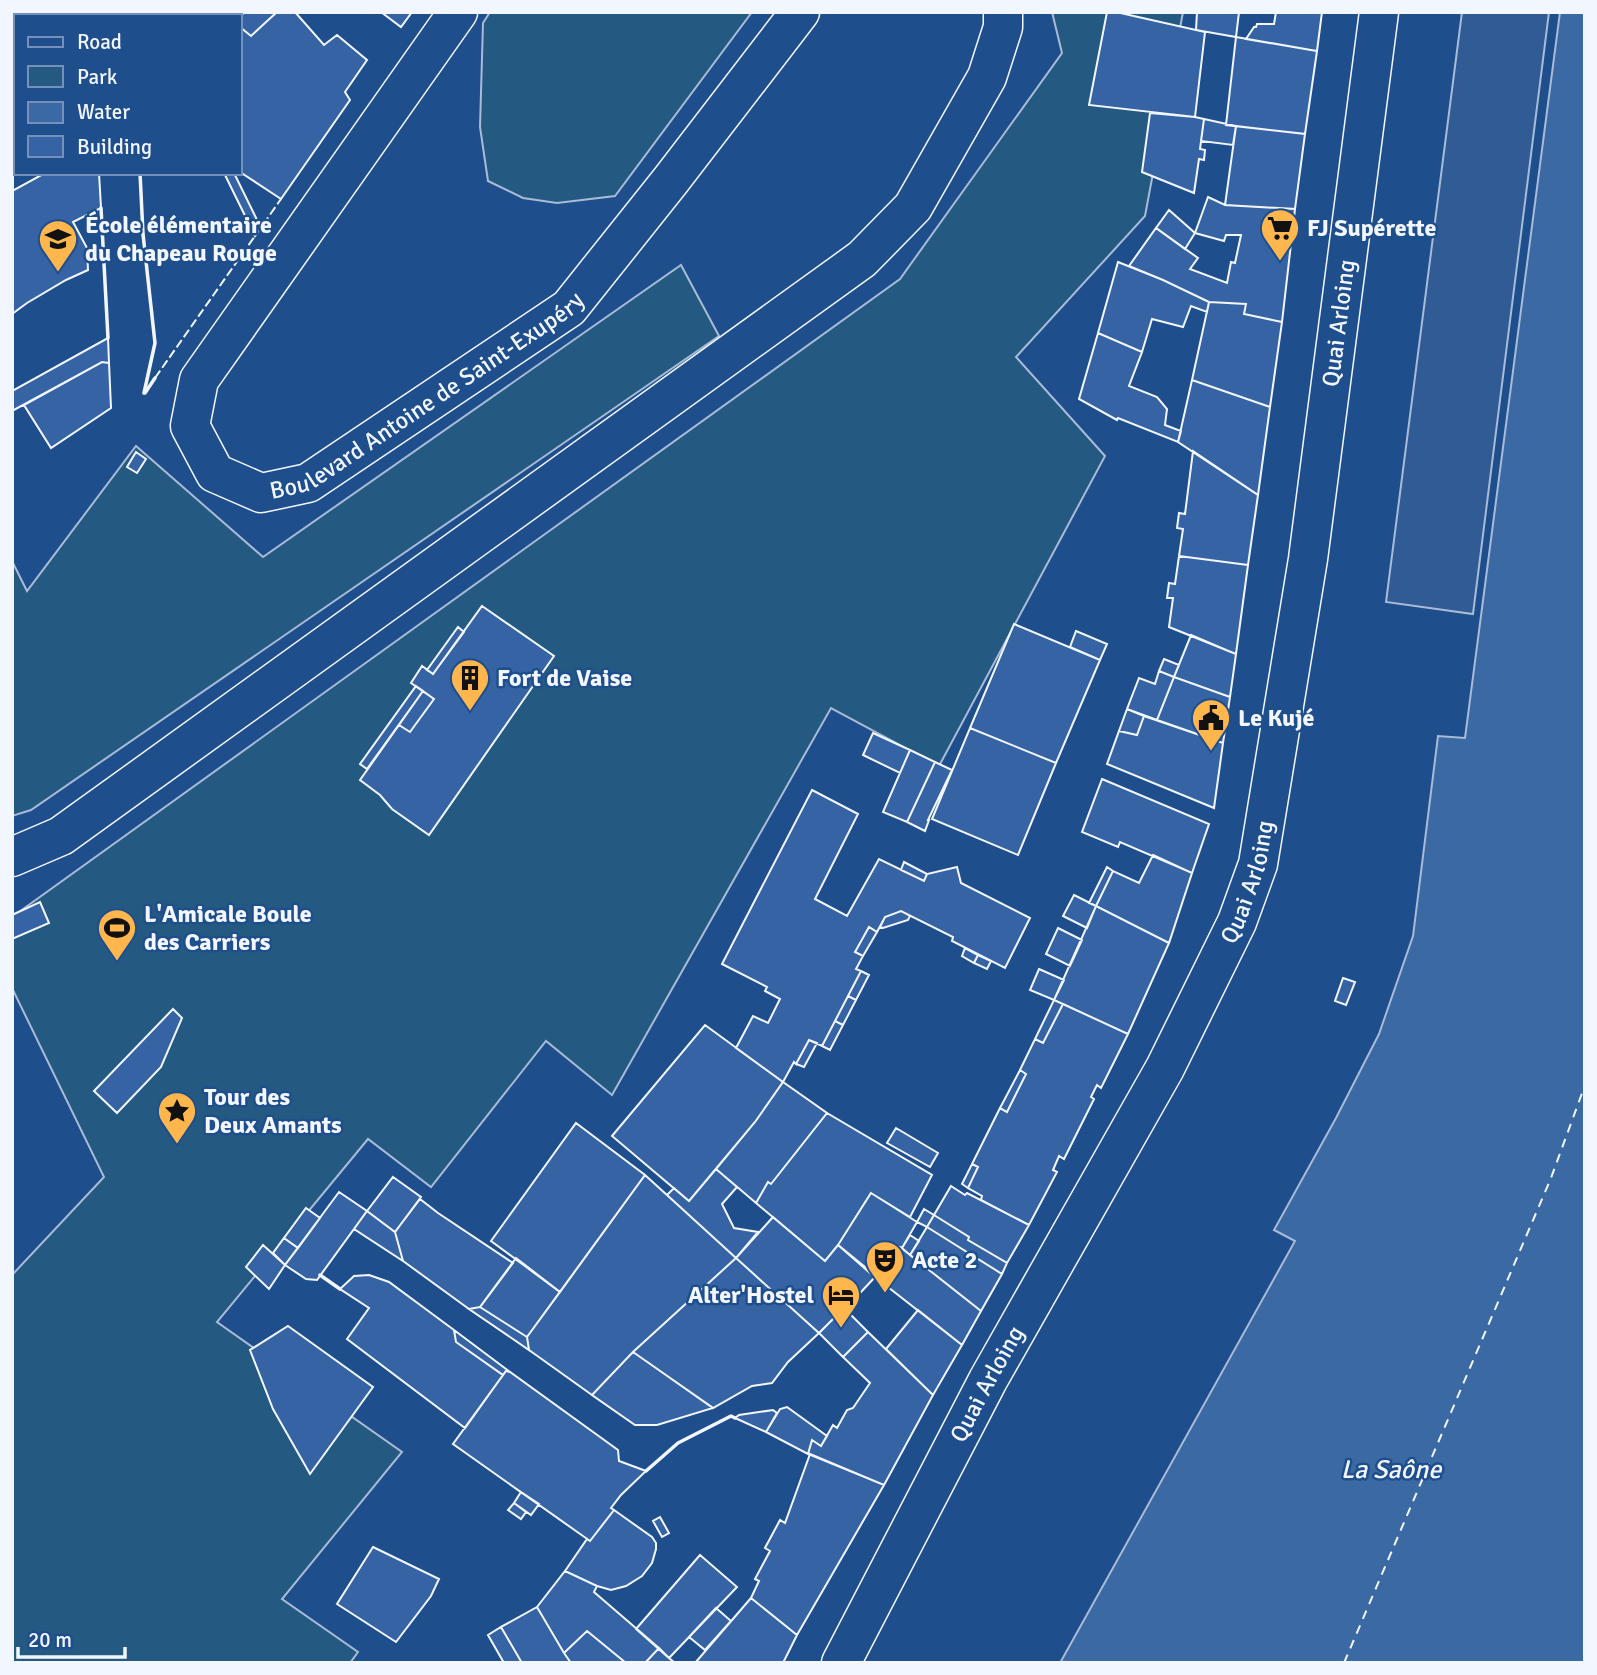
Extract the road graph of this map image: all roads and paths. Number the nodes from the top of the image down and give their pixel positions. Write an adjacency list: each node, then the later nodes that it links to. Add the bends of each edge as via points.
1 (458, 12): 2 (street, Boulevard Antoine de Saint-Exupéry, via 199,380 190,426 215,473 261,493 308,483 569,308)
2 (800, 12)
3 (1003, 12): 5 (street, via 1003,27 987,77 913,207 862,259 61,836)
4 (1379, 12): 6 (street, Quai Arloing, via 1308,559 1258,864 1237,922 1165,1068 988,1380)
5 (12, 857)
6 (841, 1663)

